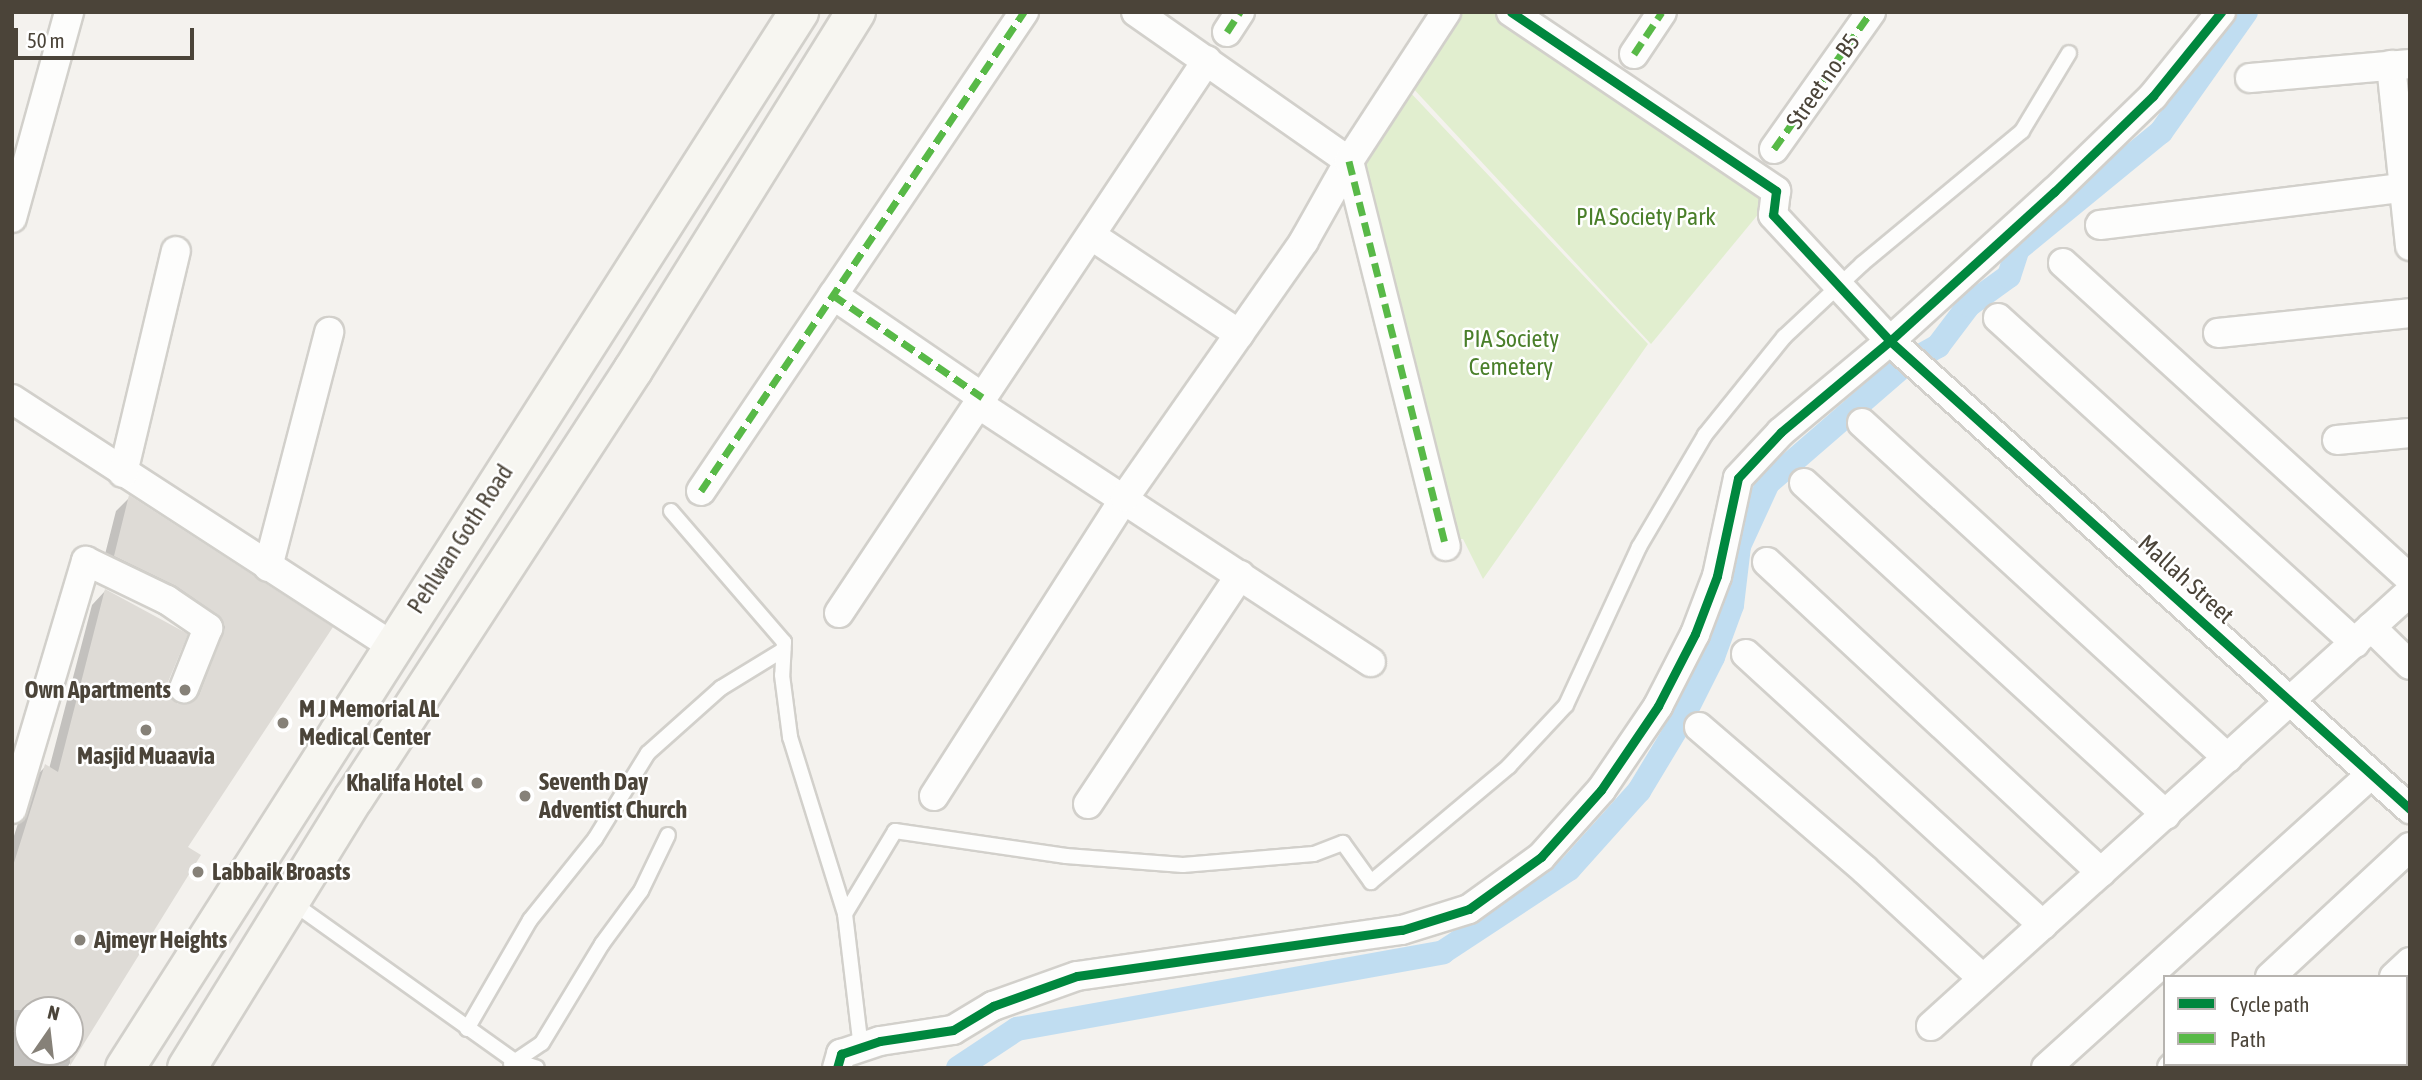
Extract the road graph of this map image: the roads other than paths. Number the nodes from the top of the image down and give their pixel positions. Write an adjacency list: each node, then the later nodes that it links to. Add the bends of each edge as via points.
1 (69, 12): 20 (street)
2 (856, 12): 13 (main road)
3 (1024, 12): 27 (street)
4 (1136, 12): 14 (street)
5 (1446, 12): 18 (street)
6 (1511, 12): 26 (street, Mallah Street, via 1776,191 1773,215)
7 (1662, 12): 12 (street)
8 (1871, 12): 17 (street, Street no. B5)
9 (2221, 12): 33 (street, via 2153,96)
10 (794, 20): 13 (main road); 52 (main road, Pehlwan Goth Road)
11 (2069, 53): 26 (lane, via 2022,131)
12 (1634, 54)
13 (827, 55): 60 (main road, via 633,370)
14 (1208, 60): 18 (street); 22 (street)
15 (2401, 64): 16 (street); 19 (street)
16 (2250, 78)
17 (1774, 149)
18 (1349, 162): 32 (street, via 1304,241); 44 (street)
19 (2407, 188): 21 (street); 23 (street)
20 (12, 218)
21 (2100, 225)
22 (1092, 236): 32 (street); 35 (street)
23 (2410, 246)
24 (176, 251): 39 (street)
25 (2063, 263): 48 (street)
26 (1840, 285): 33 (street, Mallah Street); 73 (lane, via 1784,337 1705,435 1639,547 1566,705 1509,766 1371,882 1343,843 1314,854 1183,865 1066,856 895,831)
27 (833, 295): 35 (street); 41 (street)
28 (2410, 313): 31 (street)
29 (1998, 318): 51 (street)
30 (329, 332): 46 (street)
31 (2218, 333)
32 (1239, 334): 42 (street)
33 (1897, 347): 59 (street, Mallah Street); 83 (street, via 1781,432 1738,478 1717,576 1695,634 1658,706 1601,790 1541,857 1469,909 1389,932 1077,976 993,1006 953,1030)
34 (12, 400): 39 (street)
35 (980, 401): 42 (street); 50 (street)
36 (1861, 423): 62 (street)
37 (2410, 433): 38 (street)
38 (2337, 440)
39 (122, 473): 46 (street)
40 (1804, 483): 68 (street)
41 (701, 491)
42 (1125, 497): 47 (street); 64 (street)
43 (671, 511): 53 (lane, via 783,642)
44 (1446, 546)
45 (1768, 562): 71 (street)
46 (268, 567): 52 (street)
47 (1240, 575): 55 (street); 65 (street)
48 (2410, 579)
49 (2410, 592): 51 (street)
50 (839, 613)
51 (2363, 635): 56 (street); 59 (street)
52 (391, 645): 57 (main road, Pehlwan Goth Road)
53 (783, 650): 73 (lane, via 790,737); 82 (lane, via 721,688 648,753 595,839 530,920)
54 (1746, 654): 75 (street)
55 (1371, 662)
56 (2410, 665)
57 (370, 680): 60 (main road); 74 (main road, Pehlwan Goth Road)
58 (184, 688): 66 (street, via 208,628 167,600 86,561)
59 (2292, 700): 62 (street); 63 (street, Mallah Street)
60 (411, 710): 72 (main road)
61 (1699, 727): 80 (street, via 1866,870)
62 (2228, 758): 68 (street)
63 (2371, 774): 67 (street, Mallah Street); 89 (street)
64 (934, 796)
65 (1088, 804)
66 (12, 809)
67 (2410, 809)
68 (2166, 814): 71 (street)
69 (668, 835): 85 (lane, via 641,891 602,944 542,1043)
70 (2410, 847): 78 (street)
71 (2101, 872): 75 (street)
72 (292, 903): 76 (main road); 82 (lane)
73 (845, 914): 83 (lane)
74 (219, 919): 76 (main road); 86 (main road, Pehlwan Goth Road)
75 (2043, 925): 80 (street)
76 (262, 946): 84 (main road)
77 (2410, 962): 79 (street)
78 (2272, 975)
79 (2396, 975)
80 (1981, 977): 81 (street)
81 (1931, 1026)
82 (467, 1029): 85 (lane)
83 (860, 1048): 88 (street, via 841,1054)
84 (193, 1064)
85 (510, 1064): 87 (lane)
86 (125, 1068)
87 (537, 1068)
88 (837, 1068)
89 (2046, 1068)

